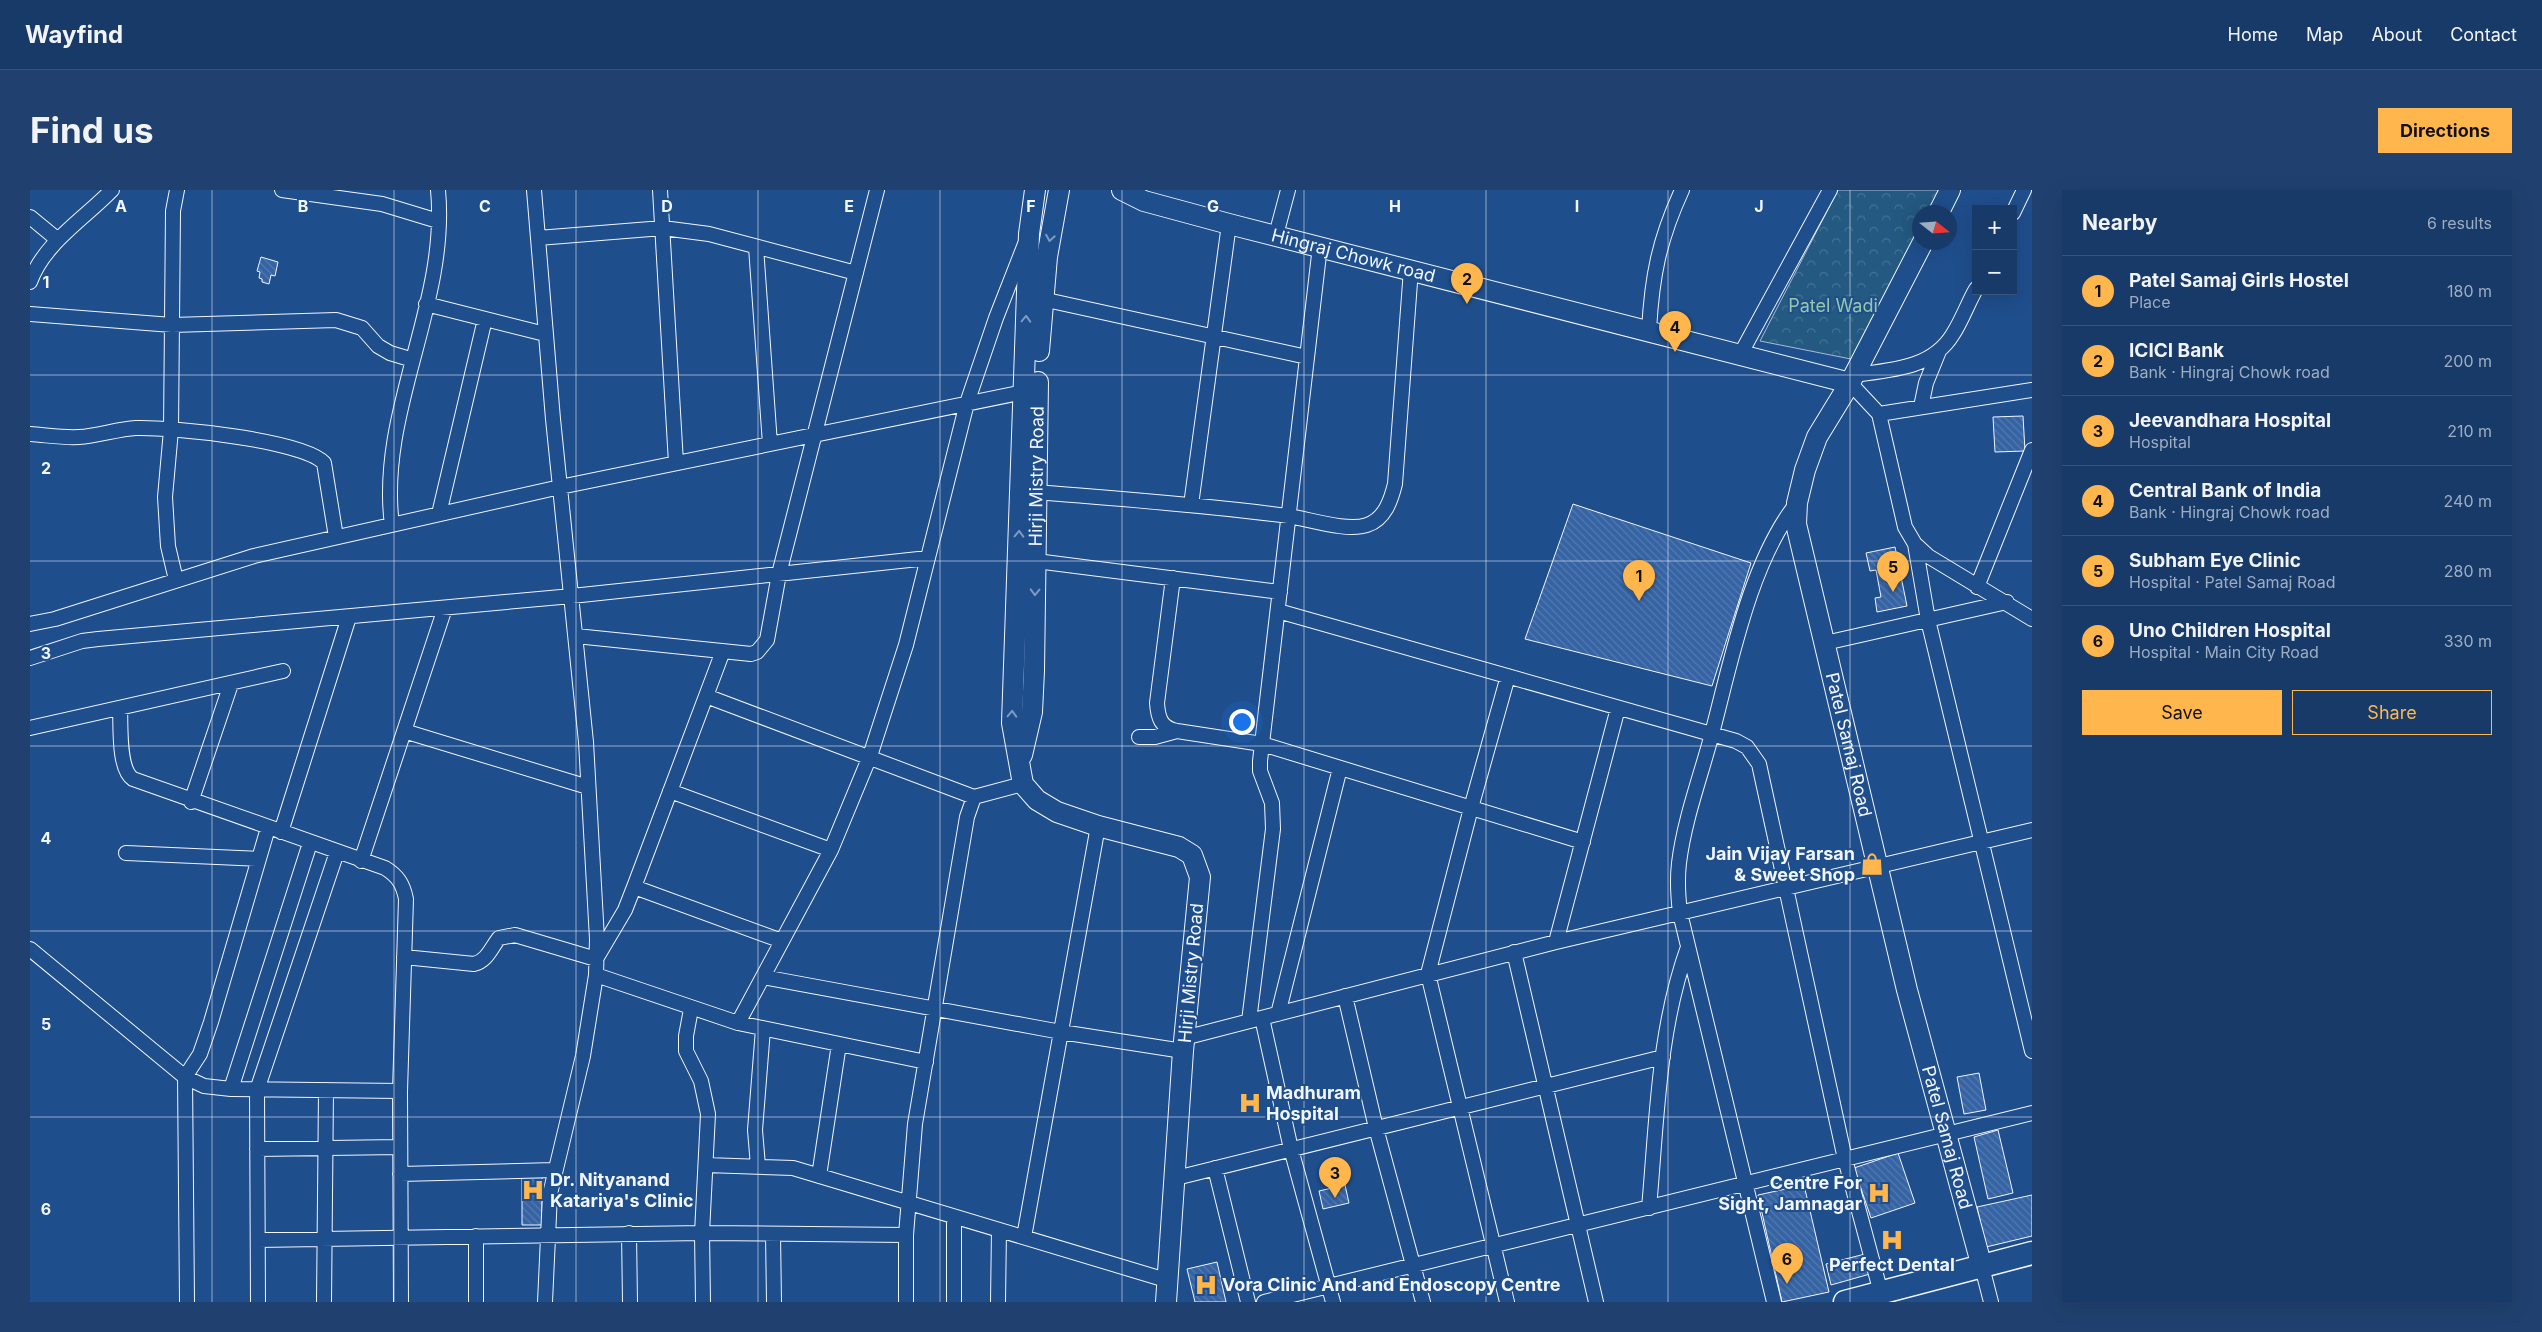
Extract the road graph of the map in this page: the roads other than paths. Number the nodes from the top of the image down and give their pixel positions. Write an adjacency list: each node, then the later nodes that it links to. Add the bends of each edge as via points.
1 (112, 190): 25 (street)
2 (177, 190): 37 (street, via 173,212)
3 (282, 190): 19 (street, via 382,204)
4 (438, 190): 19 (street)
5 (534, 190): 24 (street)
6 (660, 190): 21 (street)
7 (877, 190): 30 (street)
8 (1035, 190): 22 (street, Hirji Mistry Road)
9 (1059, 190): 33 (street, Hirji Mistry Road, one-way to 33)
10 (1122, 190): 20 (street, Hingraj Chowk road, via 1144,202)
11 (1288, 190): 23 (street)
12 (1680, 190): 38 (street, via 1659,246 1651,285)
13 (1830, 190): 42 (street)
14 (1950, 190): 16 (street)
15 (2024, 190): 17 (street)
16 (1942, 205)
17 (2017, 205)
18 (30, 217): 25 (street)
19 (438, 221): 34 (street)
20 (1229, 224): 23 (street, Hingraj Chowk road); 40 (street)
21 (663, 228): 24 (street); 27 (street, via 709,234); 56 (street)
22 (1029, 234): 47 (street, Hirji Mistry Road, one-way to 22); 48 (street)
23 (1276, 235): 26 (street, Hingraj Chowk road)
24 (538, 238): 39 (street)
25 (58, 240): 31 (street, via 42,258)
26 (1320, 246): 29 (street, Hingraj Chowk road); 43 (street)
27 (756, 247): 30 (street); 54 (street)
28 (1919, 250): 45 (street, Patel Samaj Road)
29 (1410, 269): 38 (street, Hingraj Chowk road); 62 (street, via 1395,484 1391,501 1380,518 1367,526 1351,527)
30 (856, 273): 53 (street)
31 (30, 282)
32 (1973, 295): 41 (street, via 1953,335)
33 (1042, 299): 40 (street); 58 (street, Hirji Mistry Road)
34 (426, 304): 36 (street); 44 (street)
35 (30, 314): 37 (street)
36 (484, 319): 39 (street); 61 (street)
37 (172, 325): 44 (street, via 336,320 362,328 378,346); 51 (street)
38 (1649, 330): 42 (street, Hingraj Chowk road)
39 (546, 334): 57 (street)
40 (1213, 336): 43 (street); 60 (street)
41 (1939, 352): 45 (street, via 1919,363); 49 (street, via 1926,383)
42 (1740, 355): 45 (street, Hingraj Chowk road)
43 (1307, 357): 62 (street)
44 (413, 360): 63 (street, via 397,430 390,483 388,500)
45 (1852, 379): 50 (street); 59 (street, Patel Samaj Road, via 1817,437)
46 (2032, 390): 49 (street)
47 (1024, 392): 48 (street); 98 (street, Hirji Mistry Road, one-way to 47, via 1012,723)
48 (967, 403): 53 (street); 66 (street)
49 (1921, 407): 50 (street)
50 (1879, 414): 65 (street, via 1905,528)
51 (171, 430): 52 (street, via 134,428 79,437); 64 (street, via 249,438 313,454 321,459); 70 (street, via 166,526)
52 (30, 434)
53 (816, 434): 54 (street); 68 (street)
54 (770, 444): 56 (street)
55 (2032, 450): 71 (street)
56 (676, 463): 57 (street)
57 (560, 487): 61 (street); 73 (street)
58 (1036, 492): 60 (street); 67 (street, Hirji Mistry Road)
59 (1797, 503): 82 (street, Patel Samaj Road, via 1796,524); 94 (street, via 1771,544 1749,600)
60 (1191, 505): 62 (street)
61 (439, 514): 63 (street)
62 (1288, 516): 72 (street)
63 (392, 525): 64 (street)
64 (336, 537): 70 (street, via 254,556)
65 (1916, 544): 71 (street, via 1928,556); 79 (street)
66 (928, 558): 68 (street); 97 (street, via 906,644)
67 (1036, 561): 69 (street); 98 (street, Hirji Mistry Road, one-way to 98, via 1032,712)
68 (779, 574): 73 (street); 83 (street, via 764,646 751,654)
69 (1174, 578): 72 (street); 93 (street, via 1157,703 1158,718 1164,726)
70 (176, 580): 80 (street)
71 (1976, 587): 74 (street)
72 (1280, 592): 76 (street)
73 (572, 596): 75 (street); 81 (street)
74 (2007, 602): 78 (street); 79 (street)
75 (445, 608): 77 (street); 92 (street)
76 (1278, 611): 86 (street); 96 (street)
77 (349, 617): 84 (street, via 252,623 90,640); 107 (street)
78 (2032, 619)
79 (1928, 620): 82 (street); 110 (street)
80 (30, 624)
81 (576, 636): 83 (street); 101 (street)
82 (1825, 643): 117 (street, Patel Samaj Road)
83 (723, 651): 88 (street)
84 (30, 658)
85 (283, 671): 87 (street)
86 (1508, 676): 90 (street); 105 (street)
87 (231, 684): 89 (street); 104 (street)
88 (706, 696): 97 (street); 102 (street)
89 (120, 708): 91 (street); 104 (street, via 122,752 128,776)
90 (1618, 708): 94 (street); 109 (street)
91 (30, 728)
92 (404, 731): 101 (street); 116 (street)
93 (1177, 731): 95 (street); 96 (street)
94 (1712, 734): 119 (street, via 1747,748 1758,764); 120 (street, via 1679,861)
95 (1139, 737)
96 (1262, 744): 99 (street); 135 (street, via 1260,771 1272,802 1273,829)
97 (870, 756): 103 (street); 112 (street)
98 (1020, 762): 100 (street, Hirji Mistry Road)
99 (1340, 768): 105 (street); 134 (street)
100 (1023, 784): 103 (street); 106 (street, Hirji Mistry Road, via 1037,800 1057,812)
101 (588, 787): 127 (street)
102 (670, 791): 112 (street); 118 (street)
103 (974, 797): 133 (street, via 958,866)
104 (191, 802): 107 (street)
105 (1471, 808): 109 (street); 128 (street)
106 (1098, 826): 138 (street); 140 (street, Hirji Mistry Road, via 1179,847 1192,855 1196,864 1200,877)
107 (274, 830): 111 (street); 115 (street)
108 (2032, 830): 110 (street)
109 (1583, 842): 122 (street)
110 (1980, 842): 117 (street); 141 (street)
111 (310, 843): 113 (street); 146 (street)
112 (831, 850): 121 (street)
113 (337, 852): 116 (street); 147 (street)
114 (126, 853): 115 (street)
115 (259, 859): 144 (street, via 208,1030 194,1067)
116 (361, 861): 126 (street, via 394,873 404,889)
117 (1876, 866): 119 (street); 153 (street, Patel Samaj Road)
118 (634, 887): 121 (street); 127 (street)
119 (1784, 888): 120 (street); 158 (street)
120 (1680, 913): 122 (street); 123 (street)
121 (782, 941): 130 (street)
122 (1556, 942): 125 (street)
123 (1688, 947): 142 (street, via 1673,994); 166 (street)
124 (30, 949): 144 (street)
125 (1514, 952): 128 (street); 145 (street)
126 (404, 957): 127 (street, via 480,963 499,938 515,935); 149 (street)
127 (596, 959): 129 (street)
128 (1428, 974): 131 (street); 150 (street)
129 (596, 975): 132 (street); 162 (street, via 584,1056)
130 (763, 977): 133 (street); 136 (street)
131 (1345, 996): 134 (street); 152 (street)
132 (692, 1009): 136 (street); 159 (street, via 686,1051 706,1097)
133 (936, 1009): 138 (street); 143 (street)
134 (1278, 1014): 135 (street)
135 (1256, 1019): 140 (street); 157 (street)
136 (738, 1023): 137 (street)
137 (763, 1029): 139 (street); 160 (street, via 755,1130)
138 (1061, 1032): 140 (street); 178 (street)
139 (839, 1044): 143 (street); 164 (street)
140 (1184, 1044): 165 (street, Hirji Mistry Road)
141 (2032, 1051)
142 (1663, 1057): 145 (street); 168 (street)
143 (926, 1062): 167 (street, via 915,1124)
144 (185, 1078): 146 (street, via 204,1086); 189 (street)
145 (1544, 1086): 150 (street); 170 (street)
146 (231, 1089): 147 (street)
147 (257, 1090): 148 (street); 156 (street)
148 (326, 1090): 149 (street); 155 (street)
149 (400, 1091): 154 (street)
150 (1460, 1107): 152 (street); 182 (street)
151 (2032, 1113): 153 (street)
152 (1376, 1128): 157 (street); 184 (street)
153 (1944, 1134): 158 (street); 185 (street, Patel Samaj Road)
154 (399, 1147): 155 (street); 163 (street)
155 (325, 1148): 156 (street); 180 (street)
156 (257, 1149): 181 (street)
157 (1291, 1149): 161 (street); 187 (street)
158 (1845, 1159): 166 (street); 188 (street)
159 (706, 1165): 160 (street); 172 (street)
160 (758, 1166): 164 (street, via 793,1168)
161 (1215, 1168): 165 (street); 202 (street)
162 (554, 1170): 163 (street); 173 (street)
163 (400, 1174): 179 (street)
164 (819, 1176): 167 (street)
165 (1176, 1178): 186 (street, Hirji Mistry Road)
166 (1747, 1183): 168 (street); 208 (street)
167 (908, 1203): 169 (street); 177 (street)
168 (1648, 1208): 170 (street)
169 (954, 1217): 171 (street); 199 (street)
170 (1577, 1225): 182 (street); 207 (street)
171 (1000, 1230): 178 (street); 200 (street)
172 (702, 1233): 174 (street); 175 (street); 196 (street)
173 (547, 1234): 174 (street); 176 (street); 194 (street)
174 (629, 1234): 195 (street)
175 (773, 1234): 177 (street); 197 (street)
176 (476, 1236): 179 (street); 193 (street)
177 (906, 1236): 198 (street)
178 (1024, 1237): 186 (street)
179 (400, 1238): 180 (street); 192 (street)
180 (323, 1239): 181 (street); 191 (street)
181 (258, 1240): 190 (street)
182 (1493, 1245): 184 (street); 206 (street)
183 (2032, 1253): 185 (main road)
184 (1413, 1265): 187 (street); 205 (street)
185 (1982, 1267): 188 (main road); 210 (street)
186 (1166, 1280): 201 (street, Hirji Mistry Road)
187 (1329, 1286): 203 (street); 204 (street)
188 (1881, 1293): 209 (main road)
189 (187, 1302)
190 (258, 1302)
191 (324, 1302)
192 (401, 1302)
193 (476, 1302)
194 (545, 1302)
195 (630, 1302)
196 (703, 1302)
197 (774, 1302)
198 (906, 1302)
199 (954, 1302)
200 (998, 1302)
201 (1166, 1302)
202 (1248, 1302)
203 (1264, 1302)
204 (1333, 1302)
205 (1423, 1302)
206 (1507, 1302)
207 (1596, 1302)
208 (1774, 1302)
209 (1846, 1302)
210 (1991, 1302)

